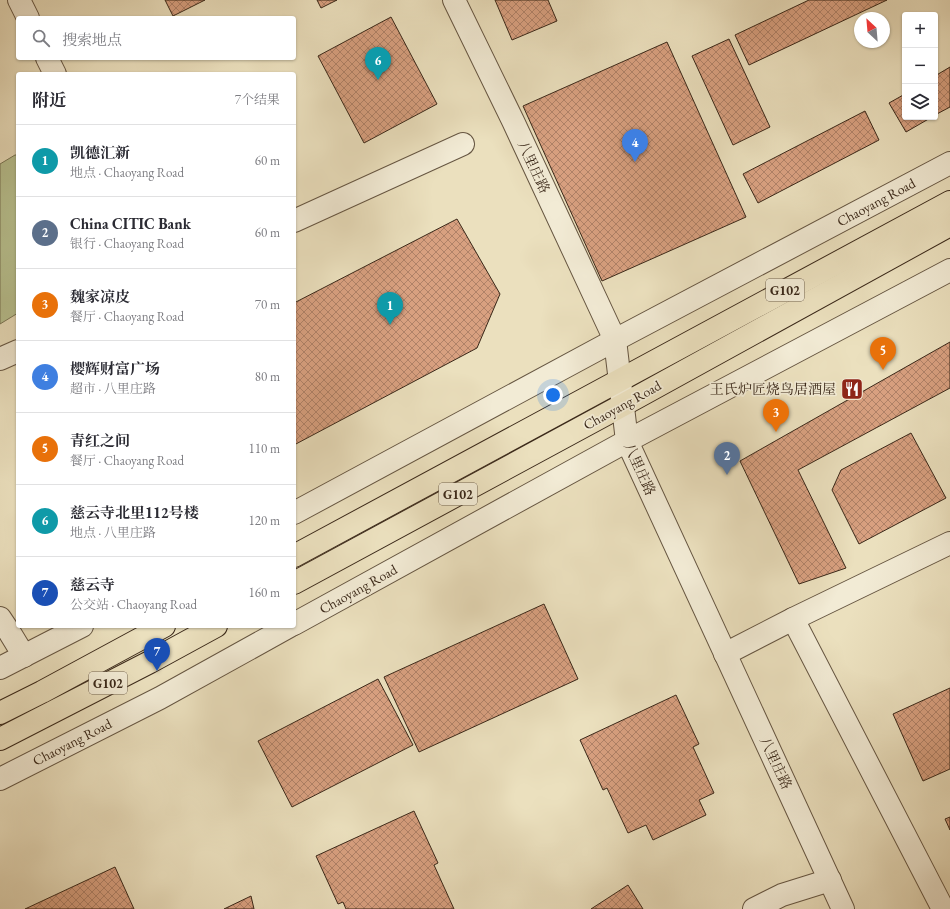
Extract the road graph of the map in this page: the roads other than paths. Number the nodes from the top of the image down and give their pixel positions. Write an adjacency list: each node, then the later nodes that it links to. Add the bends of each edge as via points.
1 (19, 0): 3 (street)
2 (454, 0): 12 (street, 八里庄路)
3 (27, 16)
4 (48, 60): 5 (street)
5 (54, 72)
6 (463, 144): 9 (street)
7 (950, 163): 12 (street, Chaoyang Road)
8 (950, 202): 15 (highway, Chaoyang Road / G102)
9 (296, 220)
10 (950, 225): 16 (highway, Chaoyang Road / G102)
11 (950, 270): 17 (street, Chaoyang Road)
12 (615, 340): 15 (street, 八里庄路); 18 (street, Chaoyang Road)
13 (16, 352): 14 (street)
14 (0, 359)
15 (620, 379): 16 (street, 八里庄路); 20 (highway, Chaoyang Road / G102)
16 (623, 405): 17 (street, 八里庄路); 21 (highway, Chaoyang Road / G102)
17 (627, 441): 24 (street, Chaoyang Road); 29 (street, 八里庄路)
18 (296, 512)
19 (950, 543): 23 (street)
20 (296, 555)
21 (296, 582)
22 (0, 618): 30 (street)
23 (793, 619): 29 (street); 38 (street)
24 (296, 623)
25 (78, 628): 30 (street)
26 (160, 628): 32 (highway, G102)
27 (212, 628): 33 (highway, G102)
28 (286, 628): 34 (street, Chaoyang Road, via 160,698)
29 (725, 654): 35 (street, 八里庄路)
30 (24, 656): 31 (street)
31 (0, 668)
32 (0, 713)
33 (0, 739)
34 (0, 778)
35 (830, 880): 36 (street, via 782,895); 37 (street, 八里庄路)
36 (754, 909)
37 (843, 909)
38 (943, 909)

